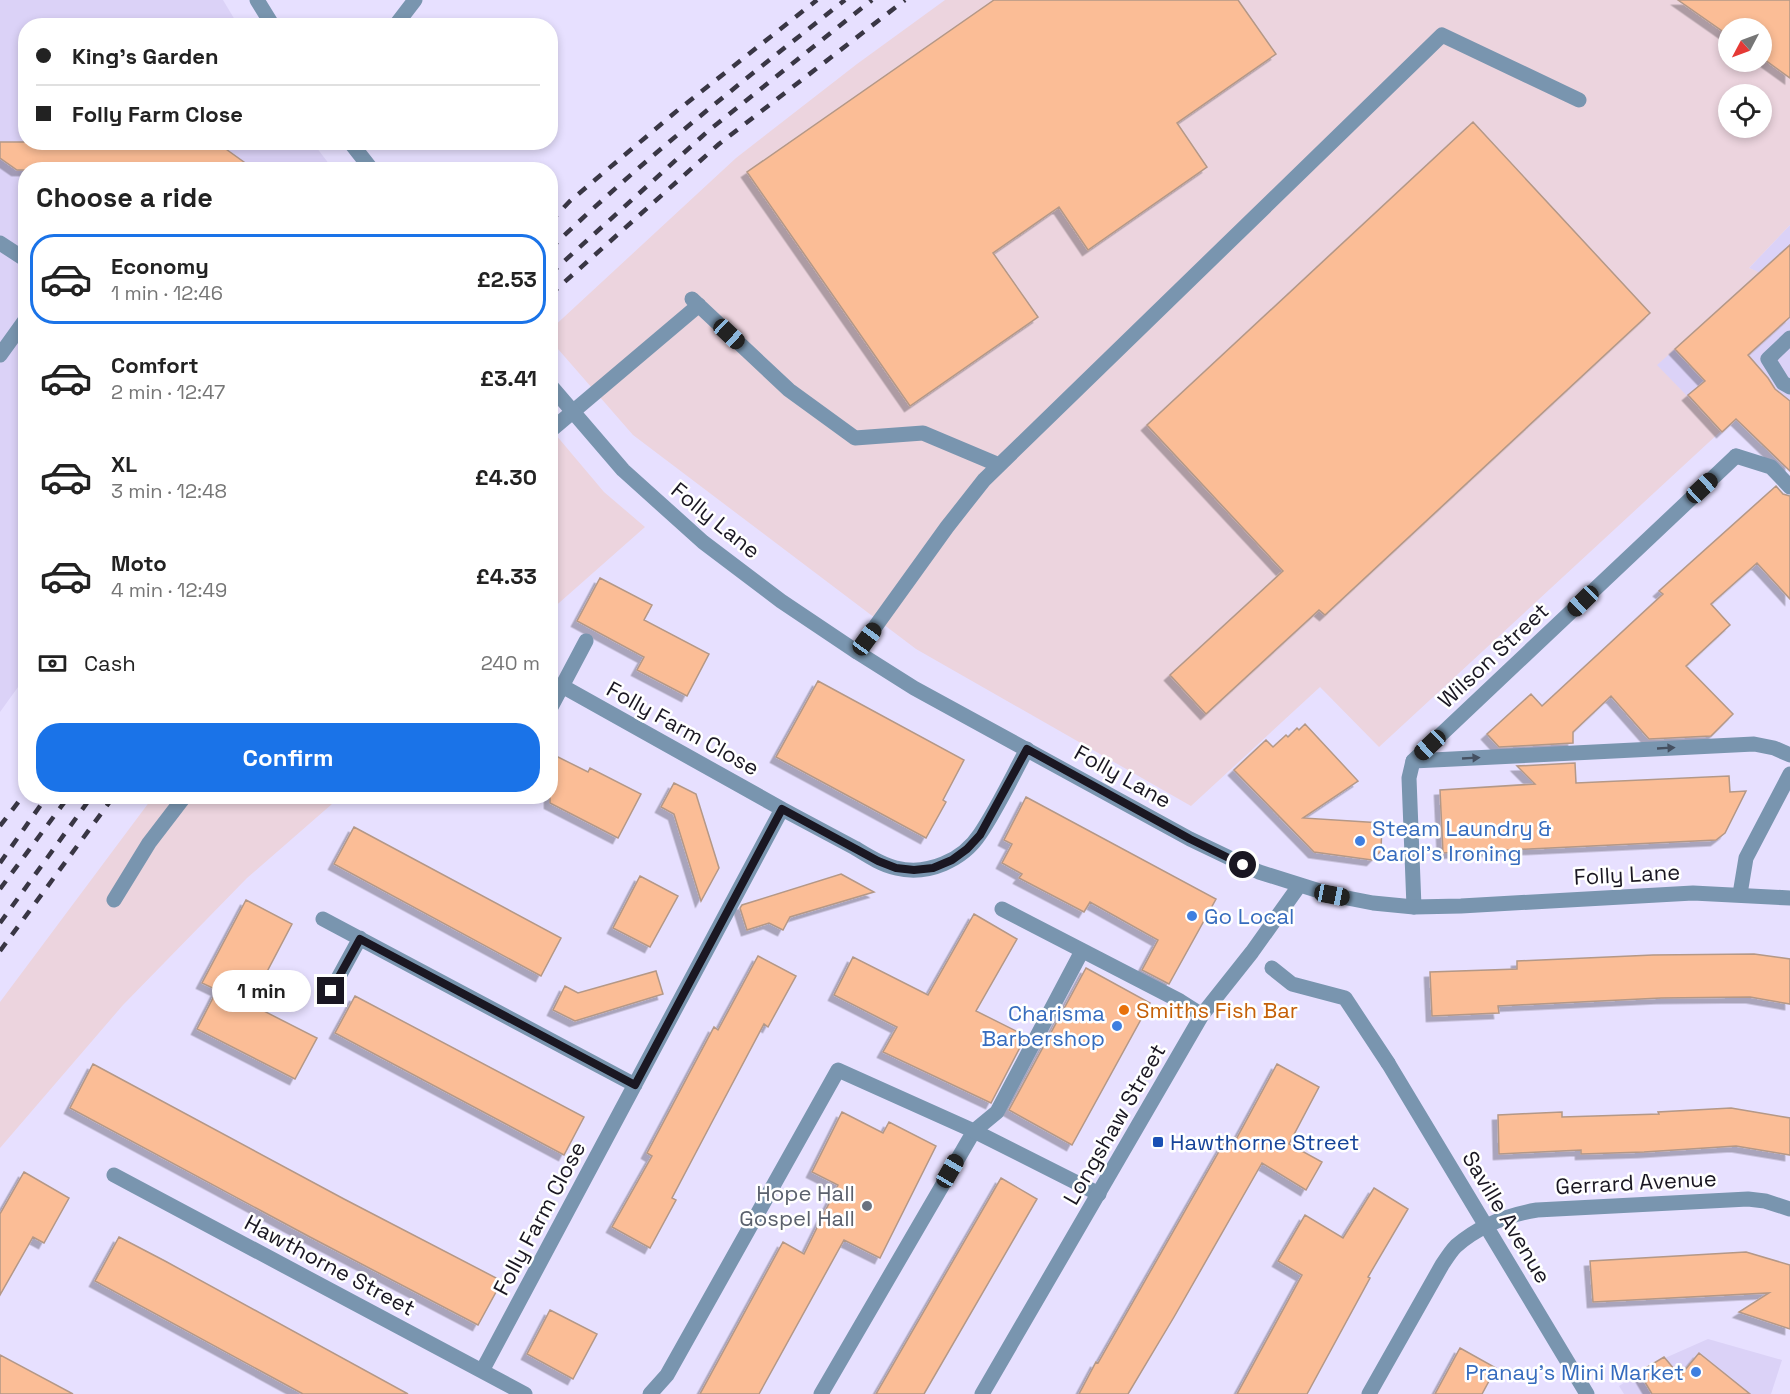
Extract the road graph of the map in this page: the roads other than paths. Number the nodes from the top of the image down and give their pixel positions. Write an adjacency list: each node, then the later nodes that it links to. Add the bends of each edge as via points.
1 (257, 0): 3 (street)
2 (415, 0): 4 (street)
3 (268, 18)
4 (401, 18)
5 (1579, 100): 16 (street, via 1442,35)
6 (356, 150): 7 (street)
7 (366, 162)
8 (0, 243): 9 (street)
9 (18, 255)
10 (18, 330): 12 (street)
11 (1790, 338): 13 (street, via 1768,359 1783,383)
12 (0, 355)
13 (1790, 387)
14 (558, 394): 19 (street, Folly Lane, via 623,470 703,542)
15 (558, 423): 16 (street, via 695,302 789,390 855,438 923,434)
16 (999, 465): 19 (street, via 947,526)
17 (1790, 487): 24 (street, Wilson Street, via 1771,466 1736,456)
18 (586, 641): 20 (street)
19 (857, 652): 22 (street, Folly Lane, via 914,688)
20 (562, 686): 21 (street); 27 (street, Folly Farm Close)
21 (558, 694)
22 (1027, 749): 27 (street, Folly Farm Close, via 980,835 952,860 933,868 896,868 878,861); 28 (street, Folly Lane, via 1226,857)
23 (1790, 755): 24 (street, one-way to 23, via 1754,744)
24 (1413, 761): 32 (street, via 1409,778)
25 (1790, 774): 29 (street, via 1746,858)
26 (179, 804): 31 (street)
27 (782, 809): 40 (street, Folly Farm Close)
28 (1299, 886): 32 (street, Folly Lane, via 1374,903); 39 (street, Longshaw Street)
29 (1740, 894): 30 (street, Folly Lane); 32 (street, Folly Lane)
30 (1790, 898)
31 (114, 900)
32 (1413, 907)
33 (1002, 909): 36 (street)
34 (323, 919): 35 (street)
35 (360, 939): 38 (street); 40 (street)
36 (1082, 951): 39 (street); 41 (street, via 996,1112)
37 (1272, 968): 45 (street, Saville Avenue, via 1292,984 1345,998)
38 (331, 991)
39 (1202, 1015): 43 (street, Longshaw Street)
40 (635, 1085): 46 (street, Folly Farm Close)
41 (974, 1131): 43 (street); 48 (street, via 838,1070 667,1375); 49 (street)
42 (114, 1175): 46 (street, Hawthorne Street)
43 (1099, 1194): 50 (street, Longshaw Street)
44 (1790, 1209): 45 (street, Gerrard Avenue, via 1748,1199 1678,1202 1537,1210 1516,1213)
45 (1486, 1225): 51 (street, Gerrard Avenue, via 1456,1246 1442,1264); 52 (street, Saville Avenue)
46 (482, 1371): 47 (street, Hawthorne Street)
47 (525, 1394)
48 (650, 1394)
49 (821, 1394)
50 (982, 1394)
51 (1369, 1394)
52 (1587, 1394)

